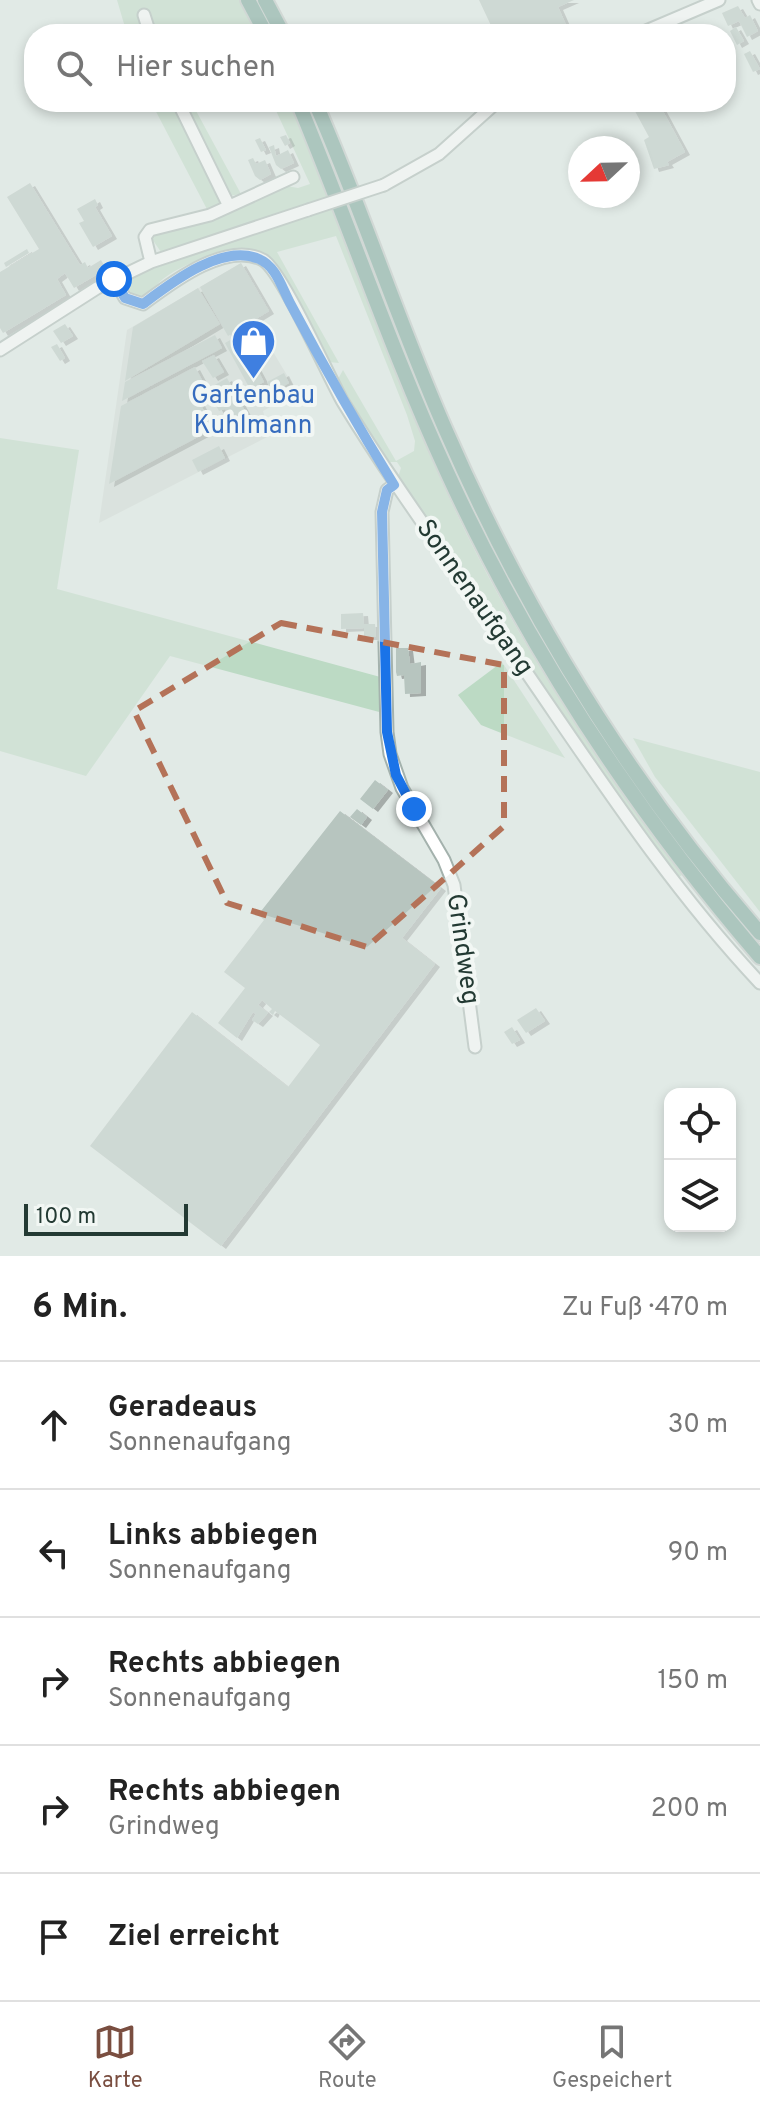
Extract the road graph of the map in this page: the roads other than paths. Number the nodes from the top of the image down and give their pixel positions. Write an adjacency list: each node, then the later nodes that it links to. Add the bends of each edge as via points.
1 (248, 0): 6 (main road)
2 (265, 0): 7 (main road)
3 (719, 0): 8 (street)
4 (144, 15): 5 (street)
5 (147, 24)
6 (261, 24)
7 (278, 24)
8 (663, 24)
9 (183, 112): 14 (street)
10 (302, 112): 20 (main road, via 430,435 502,583 617,773)
11 (319, 112): 19 (main road, via 445,430 516,576 615,743)
12 (486, 112): 15 (street, bridge, via 439,154 384,185)
13 (293, 177): 14 (street)
14 (228, 204): 15 (street, via 210,215 150,230 145,237)
15 (151, 262): 16 (street)
16 (114, 279): 17 (street); 18 (street, Sonnenaufgang, via 125,298 143,304 194,269 237,256 262,259)
17 (0, 349)
18 (394, 485): 21 (street, Sonnenaufgang, via 637,833); 22 (street, Grindweg, via 387,490 382,512 387,732 402,788 454,885)
19 (760, 933)
20 (760, 957)
21 (760, 983)
22 (475, 1047)

